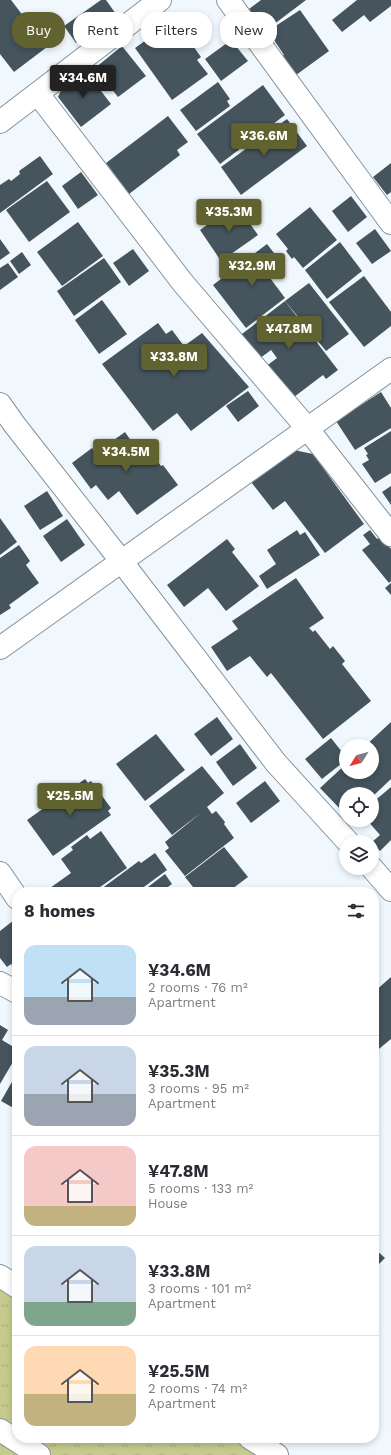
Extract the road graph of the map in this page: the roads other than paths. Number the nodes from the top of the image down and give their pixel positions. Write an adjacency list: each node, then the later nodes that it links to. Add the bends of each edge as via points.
1 (160, 0): 3 (street)
2 (228, 0): 5 (street)
3 (38, 94): 4 (street); 8 (street, via 184,283)
4 (0, 122)
5 (391, 223)
6 (391, 369): 8 (street)
7 (0, 404): 10 (street)
8 (307, 428): 9 (street); 10 (street)
9 (391, 535)
10 (122, 562): 11 (street); 12 (street, via 276,763)
11 (0, 648)
12 (342, 835)
13 (0, 873): 16 (street)
14 (378, 875): 15 (street)
15 (391, 890)
16 (12, 891)
17 (0, 983): 18 (street)
18 (12, 989)
19 (0, 1276): 20 (street)
20 (12, 1284)
21 (0, 1430): 22 (street)
22 (12, 1438)
23 (20, 1443): 25 (street)
24 (258, 1443): 26 (street)
25 (39, 1455)
26 (277, 1455)

